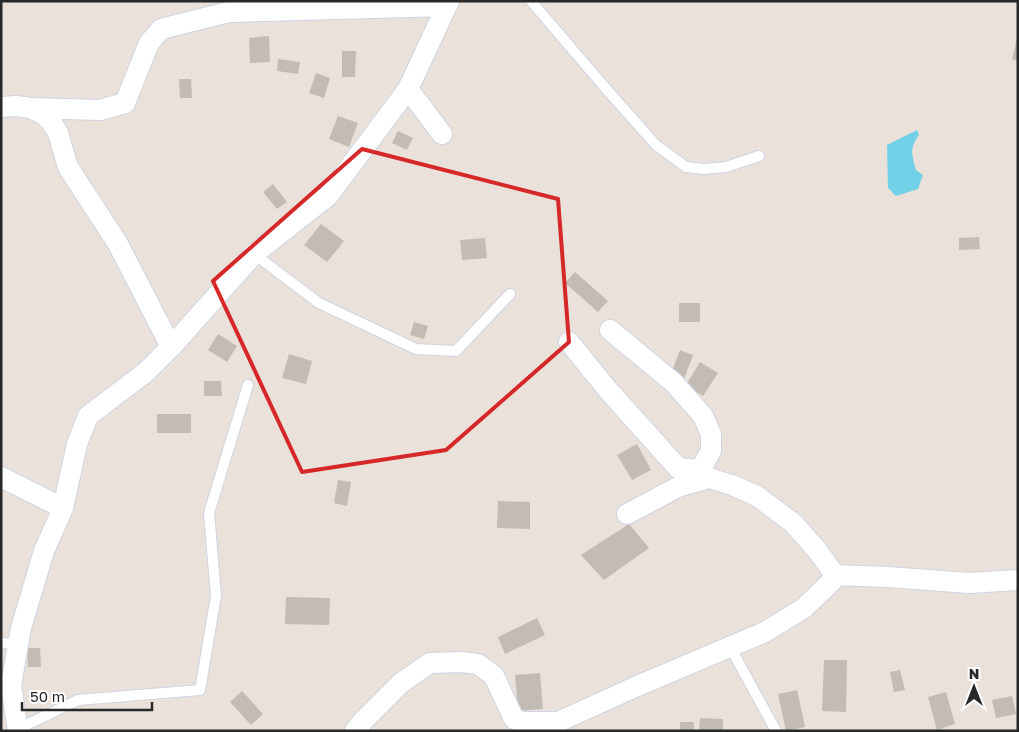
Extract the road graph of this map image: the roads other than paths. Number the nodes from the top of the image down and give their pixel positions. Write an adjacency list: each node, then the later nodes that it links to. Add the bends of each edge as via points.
1 (531, 1): 7 (lane, via 656,145 686,167 704,170 726,167)
2 (448, 4): 3 (street); 5 (street, via 229,12 161,29 149,43 125,103 100,110)
3 (408, 89): 6 (street); 8 (street, via 328,196)
4 (1, 107): 5 (street)
5 (30, 108): 12 (street, via 43,114 58,133 68,167 118,244)
6 (442, 134)
7 (760, 156)
8 (254, 254): 9 (lane, via 319,303 416,349 456,351); 12 (street)
9 (510, 294)
10 (610, 330): 14 (street, via 674,382 703,416 711,434 711,451)
11 (569, 342): 14 (street, via 678,468)
12 (171, 347): 16 (street, via 146,372 88,416 77,444)
13 (248, 385): 22 (lane, via 209,513 216,596 200,690 78,700)
14 (704, 474): 17 (street); 18 (street, via 757,496 793,523)
15 (1, 477): 16 (street)
16 (63, 508): 20 (street, via 44,551 22,628)
17 (627, 514)
18 (835, 576): 19 (street, via 969,583); 21 (street, via 804,608 765,632)
19 (1018, 580)
20 (10, 643): 22 (street, via 11,686)
21 (730, 647): 23 (street, via 558,722 514,719 494,676 478,664 430,663 401,683); 24 (lane)
22 (18, 730)
23 (355, 731)
24 (776, 731)

